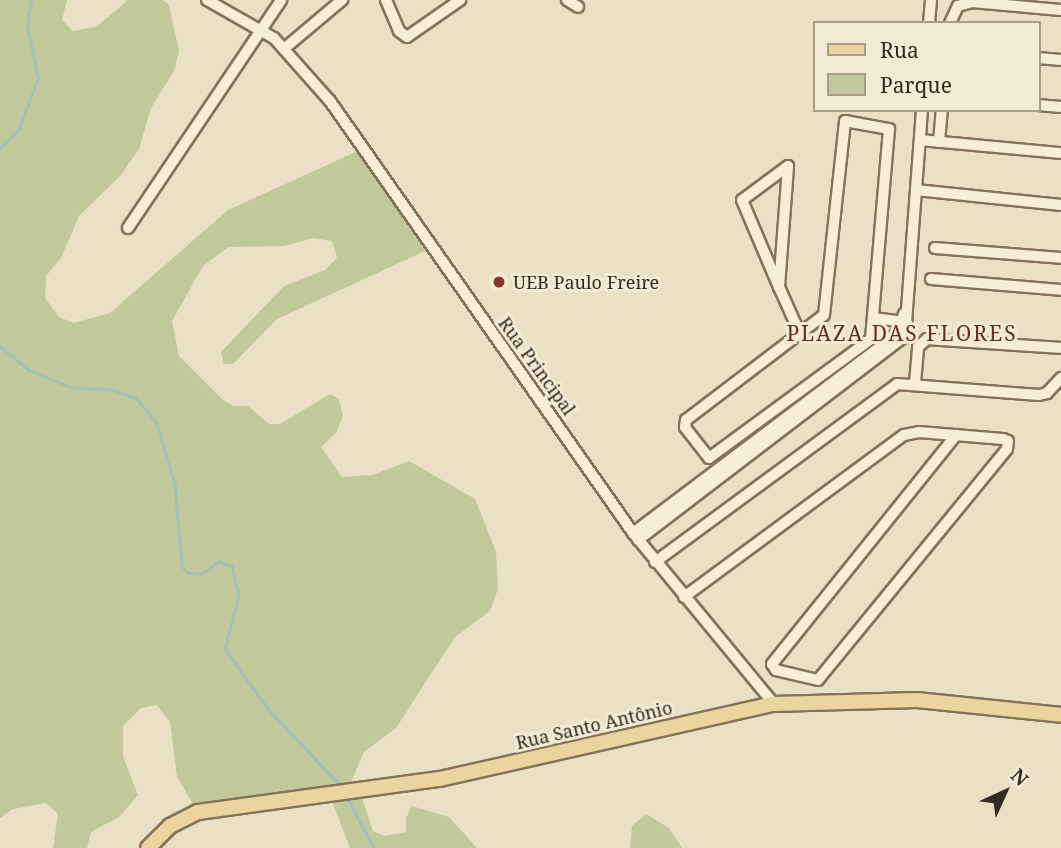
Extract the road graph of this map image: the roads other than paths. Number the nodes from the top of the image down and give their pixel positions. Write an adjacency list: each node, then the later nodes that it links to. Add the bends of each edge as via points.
1 (207, 0): 12 (street, Rua Principal)
2 (281, 0): 12 (street)
3 (342, 0): 13 (street)
4 (386, 0): 5 (street, via 399,31 407,37)
5 (460, 0)
6 (567, 0): 8 (street)
7 (931, 0): 10 (street)
8 (578, 8)
9 (1061, 10): 11 (street, via 972,2 958,6)
10 (929, 21)
11 (951, 21)
12 (262, 29): 13 (street, Rua Principal); 25 (street)
13 (285, 48): 38 (street, Rua Principal, via 358,138)
14 (1040, 58): 15 (street)
15 (1061, 60)
16 (1040, 105): 17 (street)
17 (1061, 107)
18 (922, 112): 20 (street)
19 (942, 112): 21 (street)
20 (920, 140): 21 (street); 23 (street)
21 (939, 142): 22 (street)
22 (1061, 153)
23 (916, 190): 24 (street); 32 (street)
24 (1061, 205)
25 (128, 228)
26 (935, 248): 27 (street)
27 (1061, 258)
28 (930, 279): 30 (street)
29 (779, 287): 29 (street, via 742,200 788,166 791,170); 33 (street)
30 (1061, 290)
31 (873, 318): 32 (street); 33 (street, via 867,345 709,458 685,427 686,420); 33 (street, via 889,129 845,121 824,316)
32 (904, 321): 38 (street, via 890,339)
33 (800, 334)
34 (1061, 348): 36 (street, via 927,339 918,347)
35 (1061, 378): 36 (street, via 1039,395)
36 (915, 383): 39 (street, via 886,390)
37 (956, 435): 37 (street, via 1009,443 820,678 774,669 773,662); 40 (street, via 904,435)
38 (635, 537): 39 (street, Rua Principal)
39 (655, 562): 40 (street, Rua Principal)
40 (684, 597): 41 (street, Rua Principal)
41 (775, 704): 42 (main road, Rua Santo Antônio, via 917,700); 43 (main road, Rua Santo Antônio, via 494,768 198,812 170,826)
42 (1061, 715)
43 (148, 848)

